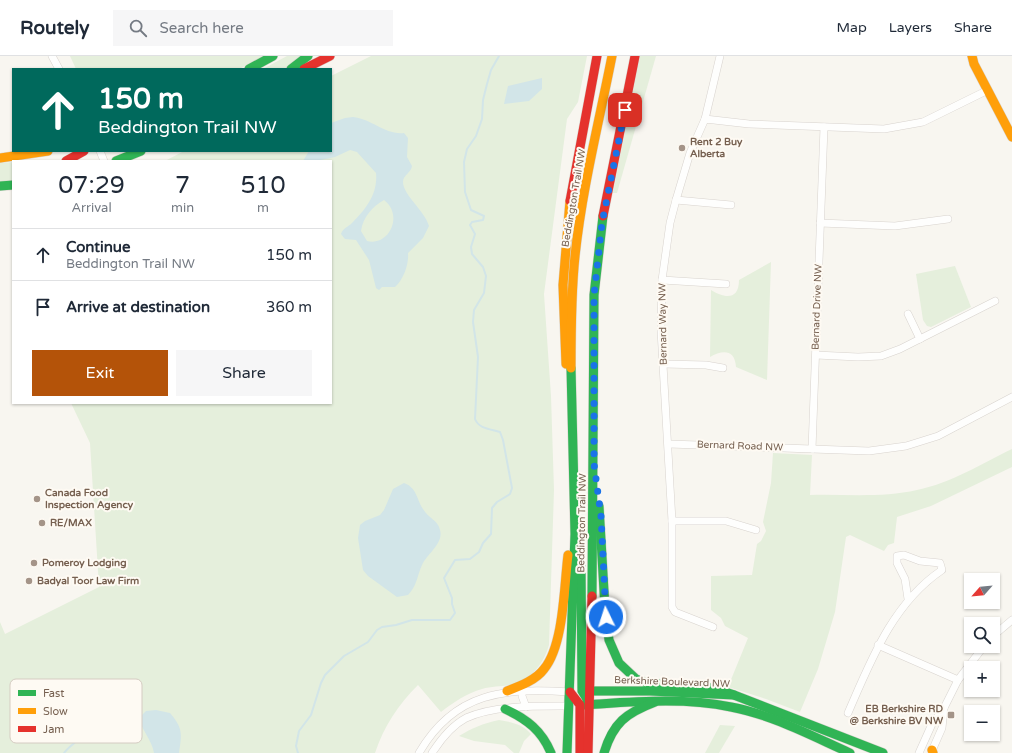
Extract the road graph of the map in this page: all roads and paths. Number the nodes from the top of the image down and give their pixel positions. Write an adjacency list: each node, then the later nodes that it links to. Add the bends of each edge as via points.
1 (52, 56): 10 (street)
2 (273, 56): 11 (main road)
3 (308, 56): 12 (main road)
4 (330, 56): 13 (main road)
5 (597, 56): 37 (main road, via 572,182 564,245 564,346)
6 (612, 56): 37 (main road, Beddington Trail NW, via 575,255)
7 (635, 56): 40 (main road, Beddington Trail NW, via 602,223 596,269 593,322)
8 (720, 56): 15 (street, Bernard Way NW)
9 (972, 56): 14 (main road)
10 (58, 68)
11 (250, 68)
12 (292, 68)
13 (306, 68)
14 (988, 90): 16 (street, via 923,122 884,129); 17 (main road)
15 (705, 119): 16 (street, via 749,124); 24 (street, Bernard Way NW, via 690,153)
16 (824, 127): 27 (street, Bernard Drive NW)
17 (1012, 137)
18 (41, 152): 21 (main road)
19 (82, 152): 22 (main road)
20 (138, 152): 23 (main road)
21 (0, 158)
22 (68, 160)
23 (118, 160)
24 (676, 200): 25 (street); 28 (street, Bernard Way NW)
25 (731, 205)
26 (948, 219): 27 (street, via 895,226)
27 (820, 223): 33 (street, Bernard Drive NW)
28 (662, 280): 29 (street); 34 (street, Bernard Way NW, via 661,330)
29 (726, 284)
30 (995, 302): 32 (street)
31 (908, 314): 32 (street)
32 (920, 339): 33 (street, via 881,356)
33 (816, 355): 39 (street, Bernard Drive NW)
34 (664, 364): 35 (street); 38 (street, Bernard Way NW)
35 (723, 368)
36 (1012, 397): 39 (street, via 938,436 906,446 869,451)
37 (572, 416): 41 (main road, Beddington Trail NW)
38 (669, 444): 39 (street, Bernard Road NW); 42 (street, Bernard Way NW)
39 (812, 449)
40 (594, 464): 53 (main road, Beddington Trail NW); 55 (main road, via 601,516 606,626 615,656 630,674 647,683 714,688)
41 (575, 505): 51 (main road, via 554,655 545,669); 53 (main road, via 581,560); 54 (main road, Beddington Trail NW)
42 (672, 521): 43 (street, via 726,521); 46 (street, Bernard Way NW, via 672,607 675,612)
43 (756, 530)
44 (908, 599): 44 (street, via 942,570 940,563 920,561 904,555 897,556); 48 (street)
45 (1012, 620): 47 (street)
46 (713, 627)
47 (1000, 630)
48 (878, 644): 50 (street); 63 (street)
49 (979, 653): 50 (street)
50 (958, 680): 61 (street)
51 (522, 688): 52 (main road); 54 (street); 60 (street)
52 (507, 691): 65 (street, via 483,698 453,712 429,736)
53 (586, 691): 54 (main road, Berkshire Boulevard NW); 55 (main road, Berkshire Boulevard NW); 57 (main road, Beddington Trail NW)
54 (570, 692): 58 (main road); 59 (main road, Beddington Trail NW)
55 (734, 695): 73 (main road, Berkshire Boulevard NW)
56 (655, 702): 57 (main road, Berkshire Boulevard NW); 71 (main road, via 634,710 621,720 612,730); 72 (main road, Berkshire Boulevard NW, via 694,702 731,707 764,716)
57 (590, 704): 58 (main road, Berkshire Boulevard NW); 70 (main road, Beddington Trail NW)
58 (580, 705): 59 (main road, Berkshire Boulevard NW); 69 (main road)
59 (569, 706): 60 (street); 68 (main road, Beddington Trail NW)
60 (526, 707): 62 (street)
61 (944, 708): 64 (street, via 942,728); 74 (street, via 932,724)
62 (505, 709): 66 (street, via 467,718 447,732); 67 (main road, via 537,728 545,738)
63 (848, 713)
64 (932, 752)
65 (419, 753)
66 (432, 753)
67 (551, 753)
68 (568, 753)
69 (580, 753)
70 (588, 753)
71 (604, 753)
72 (850, 753)
73 (884, 753)
74 (919, 753)

